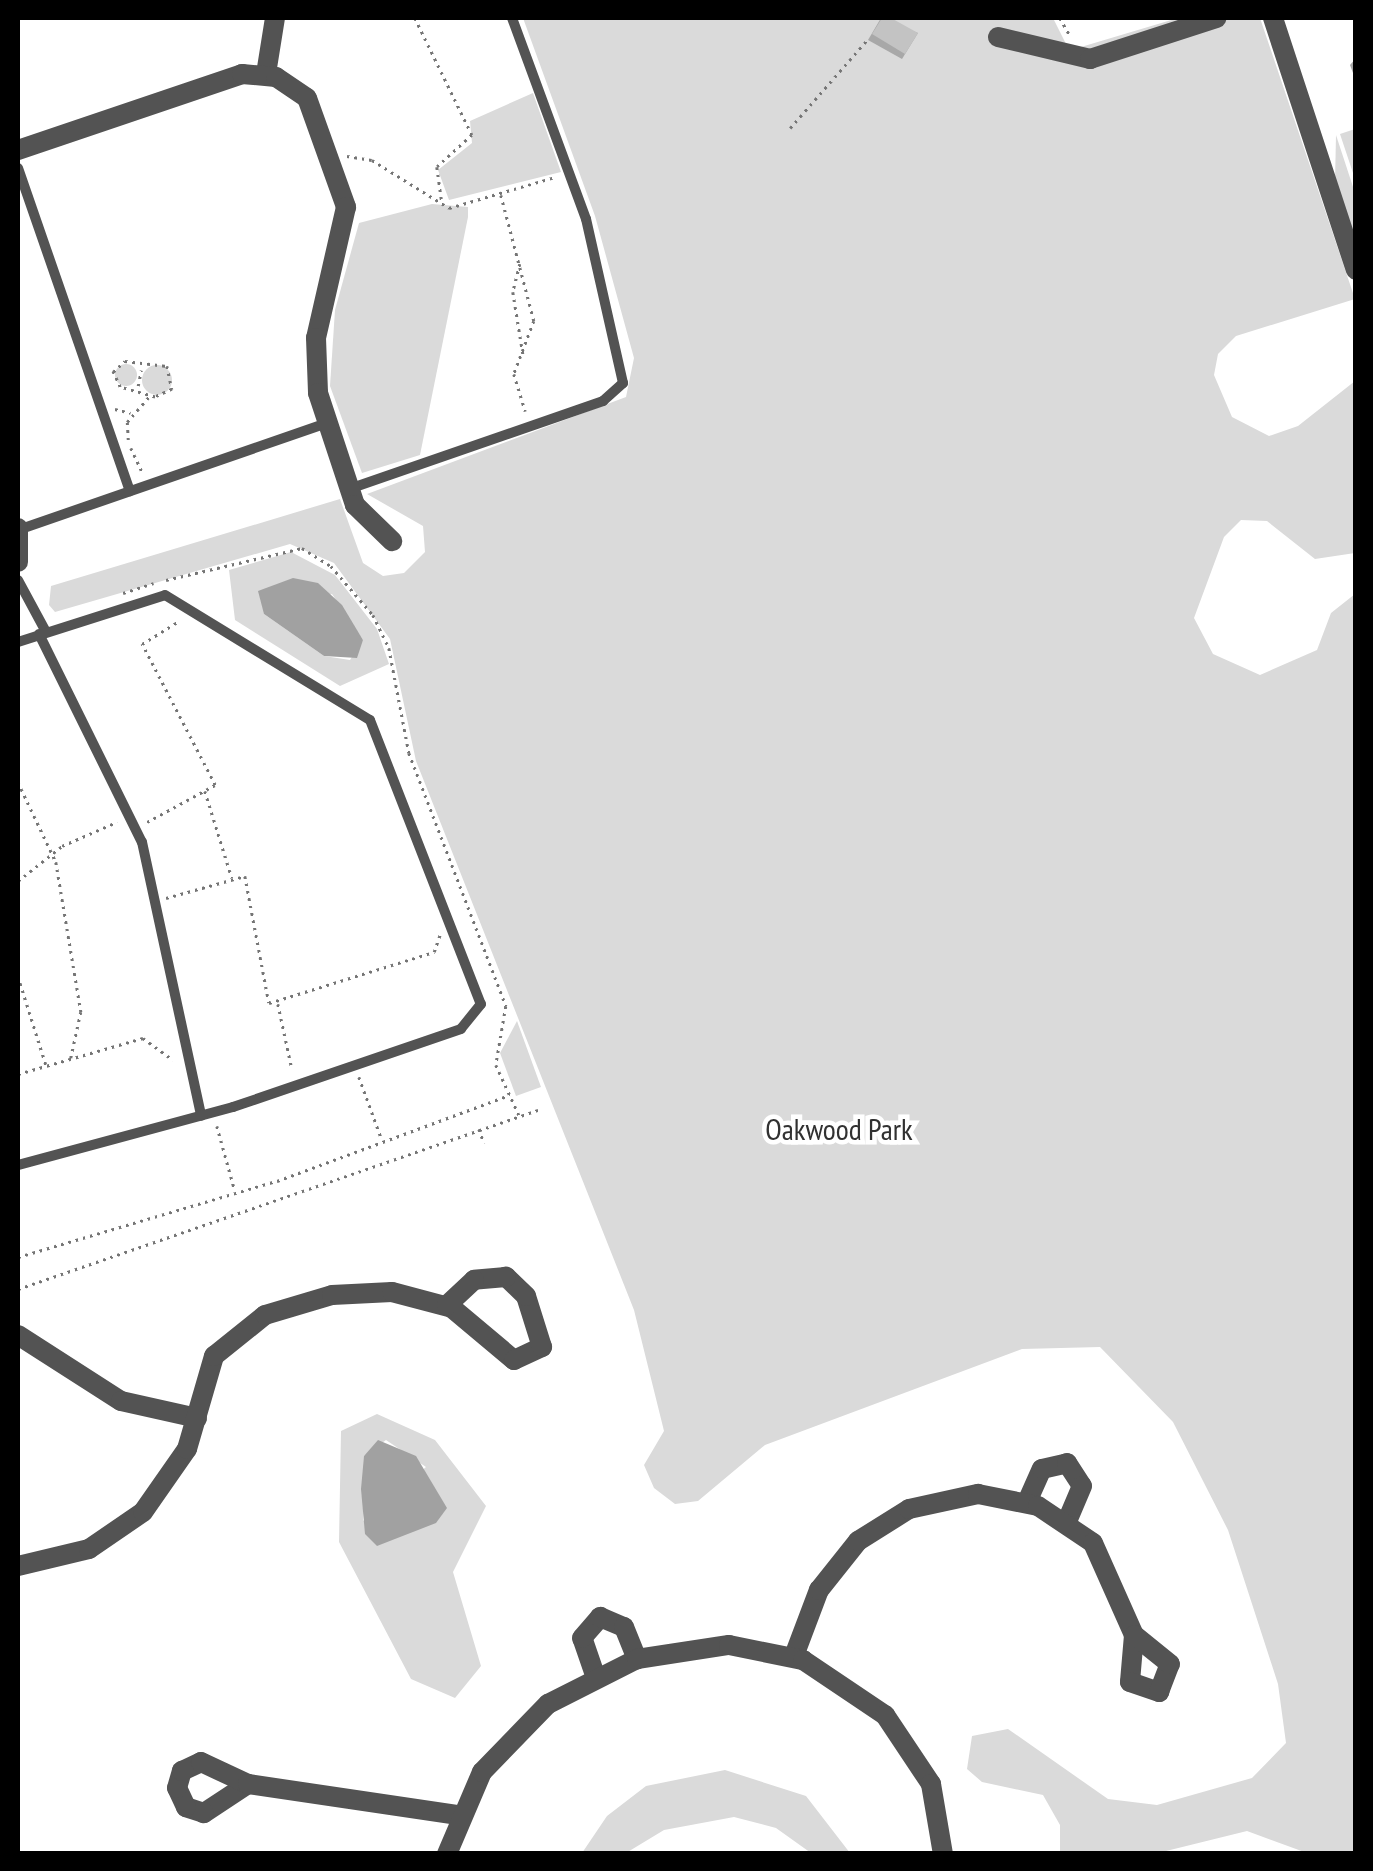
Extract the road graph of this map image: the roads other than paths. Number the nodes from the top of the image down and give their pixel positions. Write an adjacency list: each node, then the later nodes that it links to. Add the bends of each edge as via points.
1 (274, 18): 6 (street)
2 (512, 18): 11 (lane, via 570,171 625,378 608,400)
3 (1216, 18): 5 (street, via 1090,59)
4 (1273, 18): 9 (street)
5 (998, 37)
6 (266, 74): 7 (street, via 230,77); 10 (street, via 311,102 335,156 346,223 315,353)
7 (18, 150)
8 (18, 168): 12 (lane)
9 (1356, 270)
10 (327, 423): 11 (street); 12 (lane)
11 (350, 489): 14 (street, via 363,517)
12 (130, 492): 13 (lane)
13 (18, 529): 15 (street)
14 (392, 541)
15 (18, 562)
16 (18, 580): 17 (lane)
17 (42, 633): 18 (lane); 19 (lane, via 132,815); 19 (lane, via 156,594 194,610 374,723 480,998 476,1019)
18 (18, 642)
19 (201, 1116): 20 (lane)
20 (18, 1166)
21 (447, 1305): 21 (street, via 514,1360 542,1347 526,1296 506,1277 474,1280); 23 (street, via 364,1292 266,1315 214,1356)
22 (18, 1335): 23 (street, via 130,1404)
23 (197, 1418): 26 (street, via 180,1464 127,1526 81,1552)
24 (1027, 1502): 25 (street); 25 (street, via 1042,1469 1067,1463 1082,1486); 28 (street, via 962,1496 880,1524 826,1579)
25 (1067, 1521): 27 (street, via 1100,1555)
26 (18, 1566)
27 (1134, 1636)
28 (794, 1656): 29 (street, via 728,1646); 34 (street, via 855,1688 911,1746 936,1798)
29 (636, 1659): 30 (street); 30 (street, via 624,1626 600,1617 582,1638)
30 (595, 1675): 32 (street, via 515,1732)
31 (248, 1784): 32 (street)
32 (457, 1815): 33 (street)
33 (446, 1854)
34 (942, 1854)

